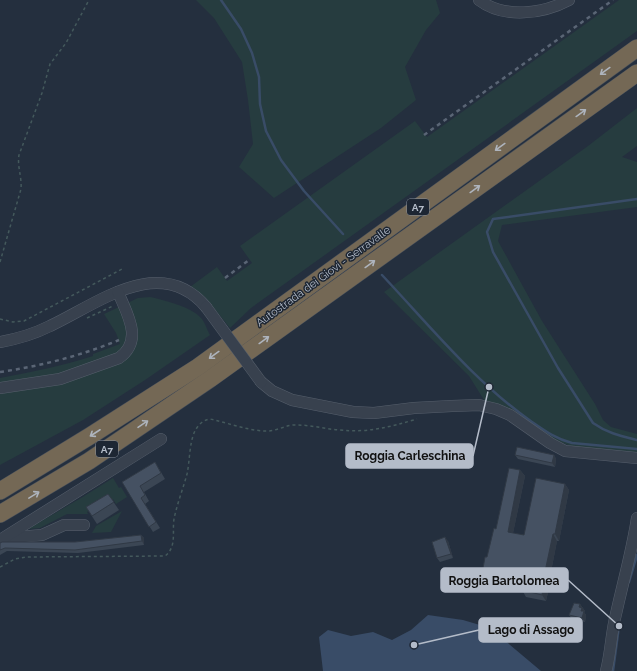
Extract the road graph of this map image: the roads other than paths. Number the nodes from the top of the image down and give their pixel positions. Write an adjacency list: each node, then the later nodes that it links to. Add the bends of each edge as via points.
1 (479, 0): 2 (street, via 511,12 543,10)
2 (568, 0)
3 (637, 48): 10 (highway, Autostrada dei Giovi - Serravalle / A7, one-way to 10, via 198,367)
4 (637, 73): 11 (highway, Autostrada dei Giovi - Serravalle / A7, one-way to 4, via 89,461 210,379)
5 (120, 297): 6 (street, via 49,327); 7 (street, via 131,324 132,340 128,351 119,358 60,379); 9 (street, bridge, via 137,285 145,283 166,284 189,293 206,307 262,382 272,391 292,400 353,412 374,413 479,405 510,415 565,451)
6 (0, 342)
7 (0, 388)
8 (161, 439): 14 (street)
9 (637, 458)
10 (0, 492)
11 (0, 514)
12 (637, 518): 15 (street, via 634,541 615,615)
13 (84, 524): 14 (street, via 64,525 42,535)
14 (2, 539)
15 (606, 671)

